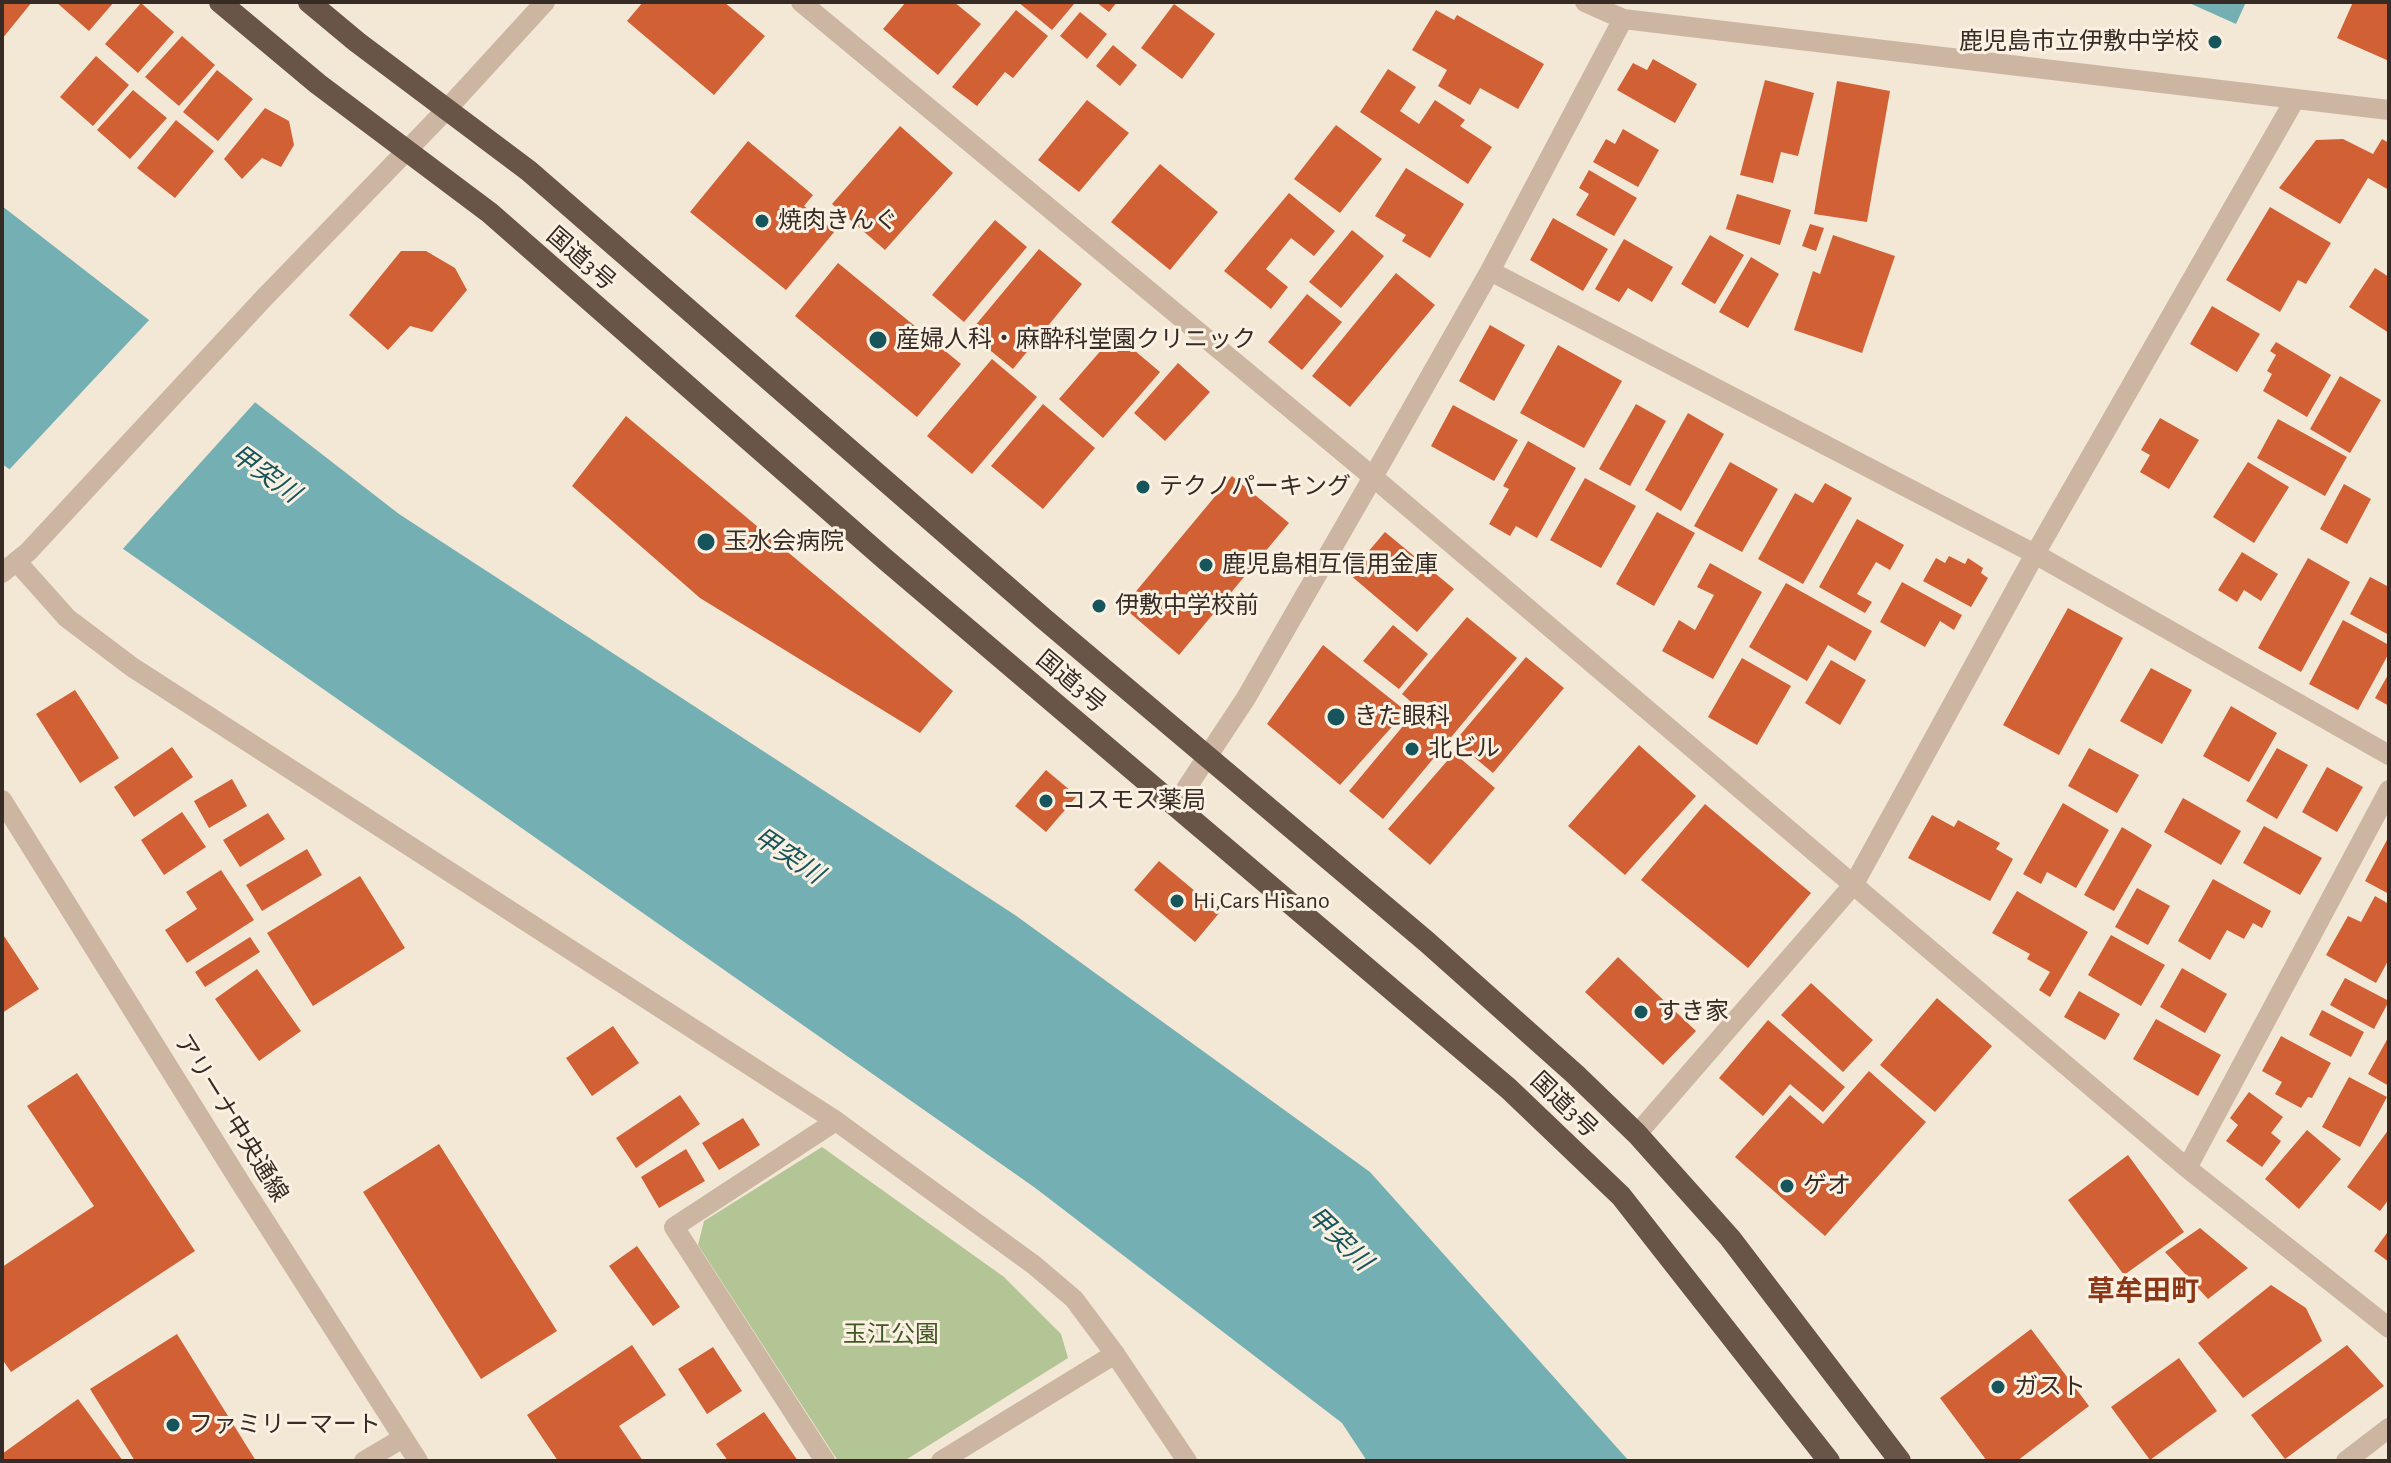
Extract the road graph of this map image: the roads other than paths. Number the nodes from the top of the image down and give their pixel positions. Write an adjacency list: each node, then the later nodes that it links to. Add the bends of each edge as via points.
1 (220, 2): 10 (highway, 国道3号)
2 (309, 2): 8 (highway, 国道3号)
3 (545, 2): 8 (street)
4 (801, 2): 12 (street)
5 (1585, 2): 6 (street)
6 (1623, 19): 7 (street); 11 (street)
7 (2294, 101): 9 (street); 13 (street)
8 (447, 109): 10 (street); 16 (highway, 国道3号, via 507,152)
9 (2389, 110)
10 (405, 150): 14 (street); 19 (highway, 国道3号, via 490,213 886,560)
11 (1490, 271): 12 (street); 13 (street)
12 (1373, 477): 16 (street); 20 (street)
13 (2035, 554): 15 (street); 20 (street)
14 (16, 562): 21 (street, via 67,618 132,667)
15 (2389, 755)
16 (1207, 757): 19 (street); 22 (highway, 国道3号, via 1427,942)
17 (2389, 790): 23 (street)
18 (2, 800): 27 (street, アリーナ中央通線)
19 (1176, 804): 33 (highway, 国道3号, via 1509,1089 1621,1196)
20 (1854, 884): 22 (street); 23 (street)
21 (836, 1121): 25 (street, via 1034,1265 1074,1299); 30 (street, via 674,1227)
22 (1637, 1134): 34 (highway, 国道3号, via 1730,1238)
23 (2187, 1168): 24 (street)
24 (2389, 1328)
25 (1115, 1354): 31 (street); 32 (street)
26 (2389, 1428): 35 (street)
27 (403, 1438): 28 (street); 29 (street, アリーナ中央通線)
28 (364, 1461)
29 (418, 1461)
30 (825, 1461)
31 (941, 1461)
32 (1187, 1461)
33 (1829, 1461)
34 (1900, 1461)
35 (2346, 1461)

